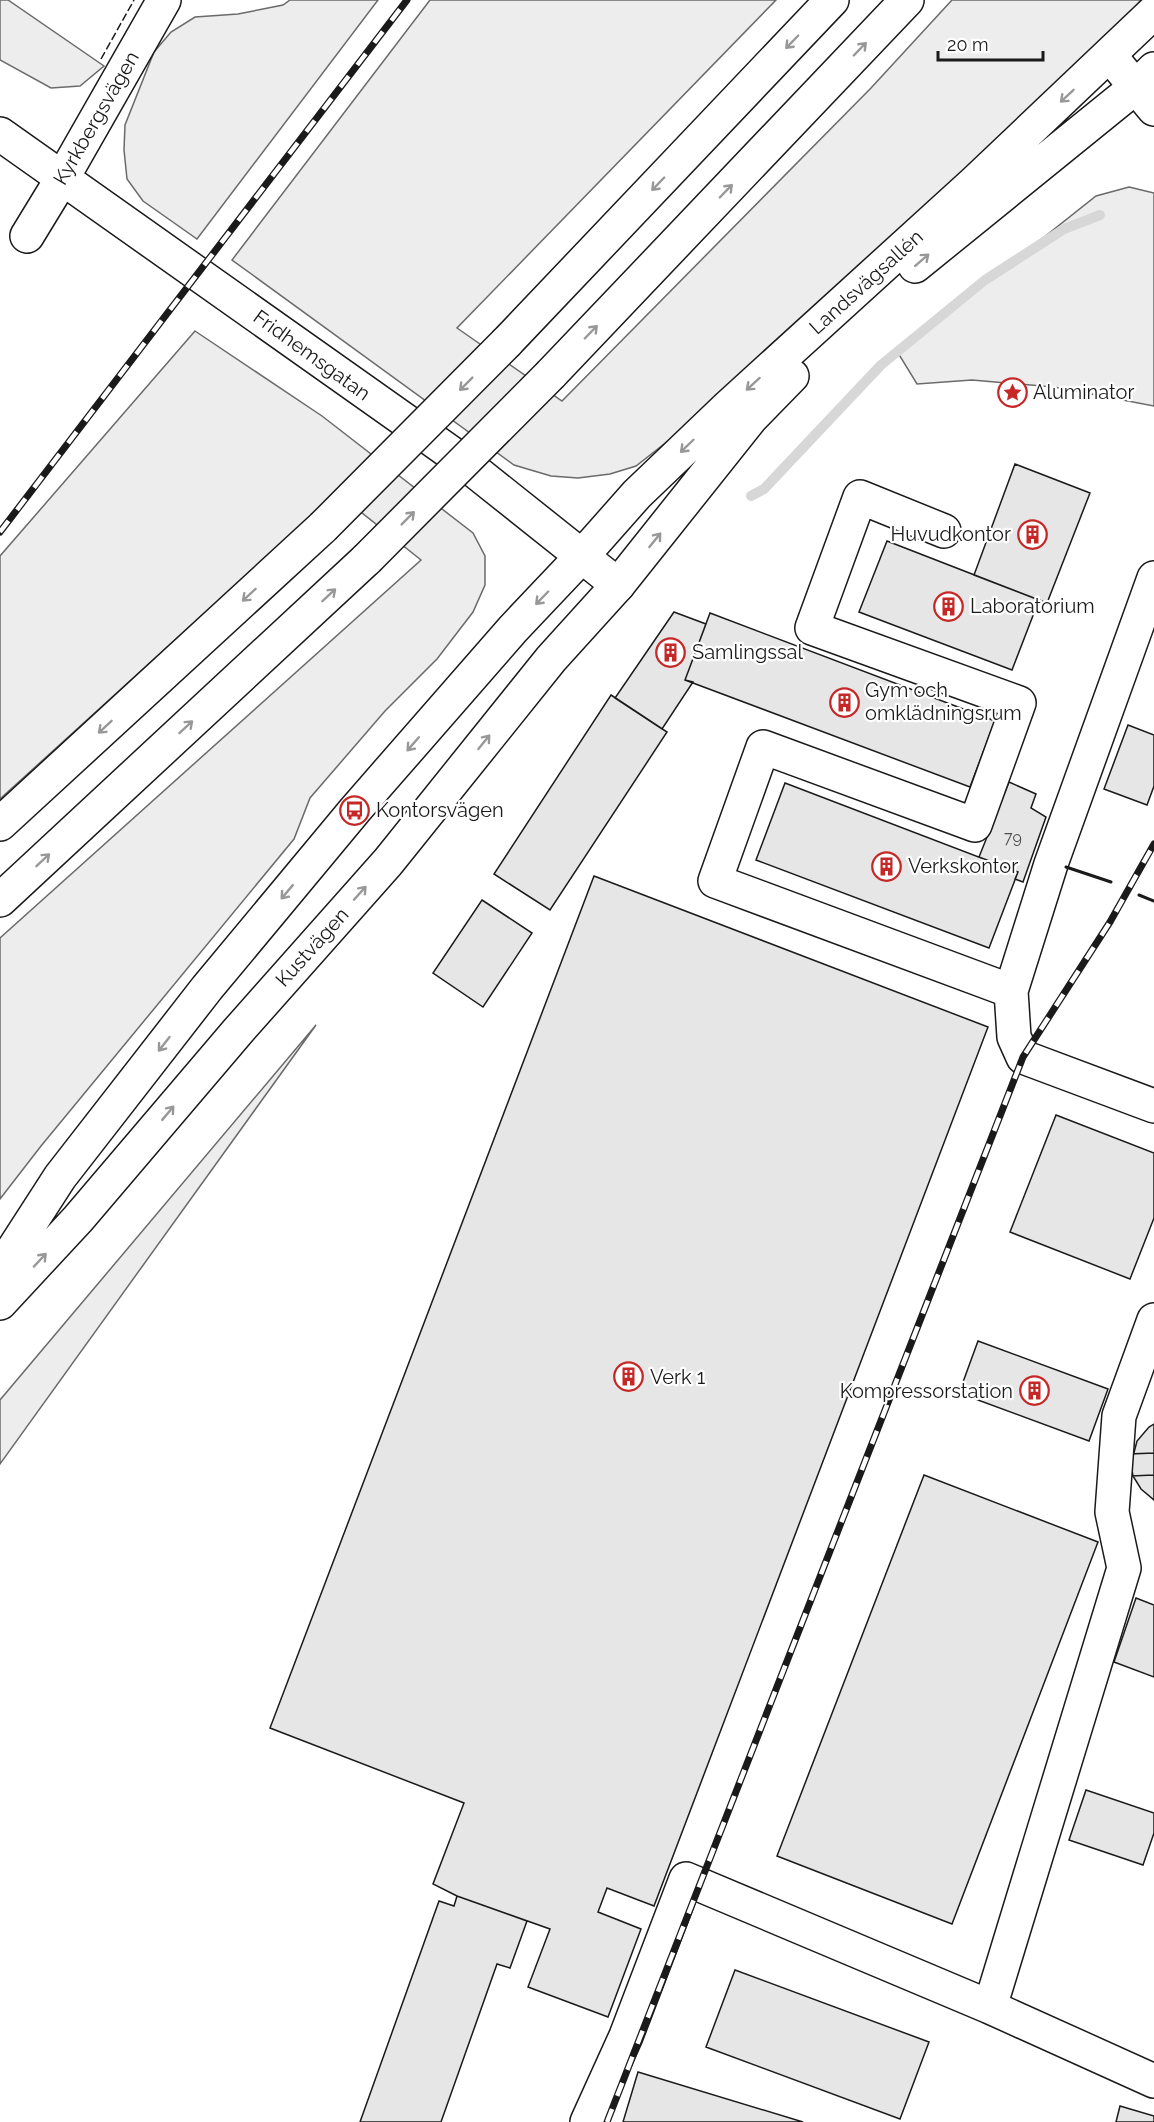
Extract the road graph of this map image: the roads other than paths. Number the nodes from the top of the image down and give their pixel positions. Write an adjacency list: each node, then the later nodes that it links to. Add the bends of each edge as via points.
1 (164, 0): 8 (main road, Kyrkbergsvägen)
2 (832, 0): 14 (main road, one-way to 14, bridge, via 507,342 322,527)
3 (907, 0): 15 (main road, one-way to 3, bridge, via 367,559 551,374)
4 (1154, 12): 5 (main road, Landsvägsallén)
5 (1110, 56): 6 (main road); 11 (main road, Landsvägsallén, one-way to 11, via 721,414 637,494)
6 (1148, 88): 13 (main road, Landsvägsallén, one-way to 6, via 751,418 814,353 928,254)
7 (0, 134): 8 (main road, Fridhemsgatan)
8 (63, 177): 9 (main road, Kyrkbergsvägen); 11 (main road, Fridhemsgatan, via 461,460)
9 (27, 236)
10 (944, 531): 16 (main road, via 860,497 812,628 1019,703 975,825 763,747 715,881)
11 (583, 555): 13 (main road, Fridhemsgatan); 18 (main road, one-way to 18, via 363,801 207,988 60,1177)
12 (1154, 578): 16 (main road, via 1051,864)
13 (618, 585): 19 (main road, Kustvägen, one-way to 13, via 78,1219 388,862 551,659)
14 (0, 824)
15 (0, 900)
16 (1011, 991): 17 (main road, via 1014,1037 1023,1057)
17 (1154, 1106)
18 (0, 1270)
19 (0, 1303)
20 (1154, 1320): 21 (main road, via 1119,1416 1112,1512 1124,1568)
21 (990, 2007): 22 (main road); 23 (main road, via 686,1879 626,2036)
22 (1154, 2081)
23 (587, 2122)

